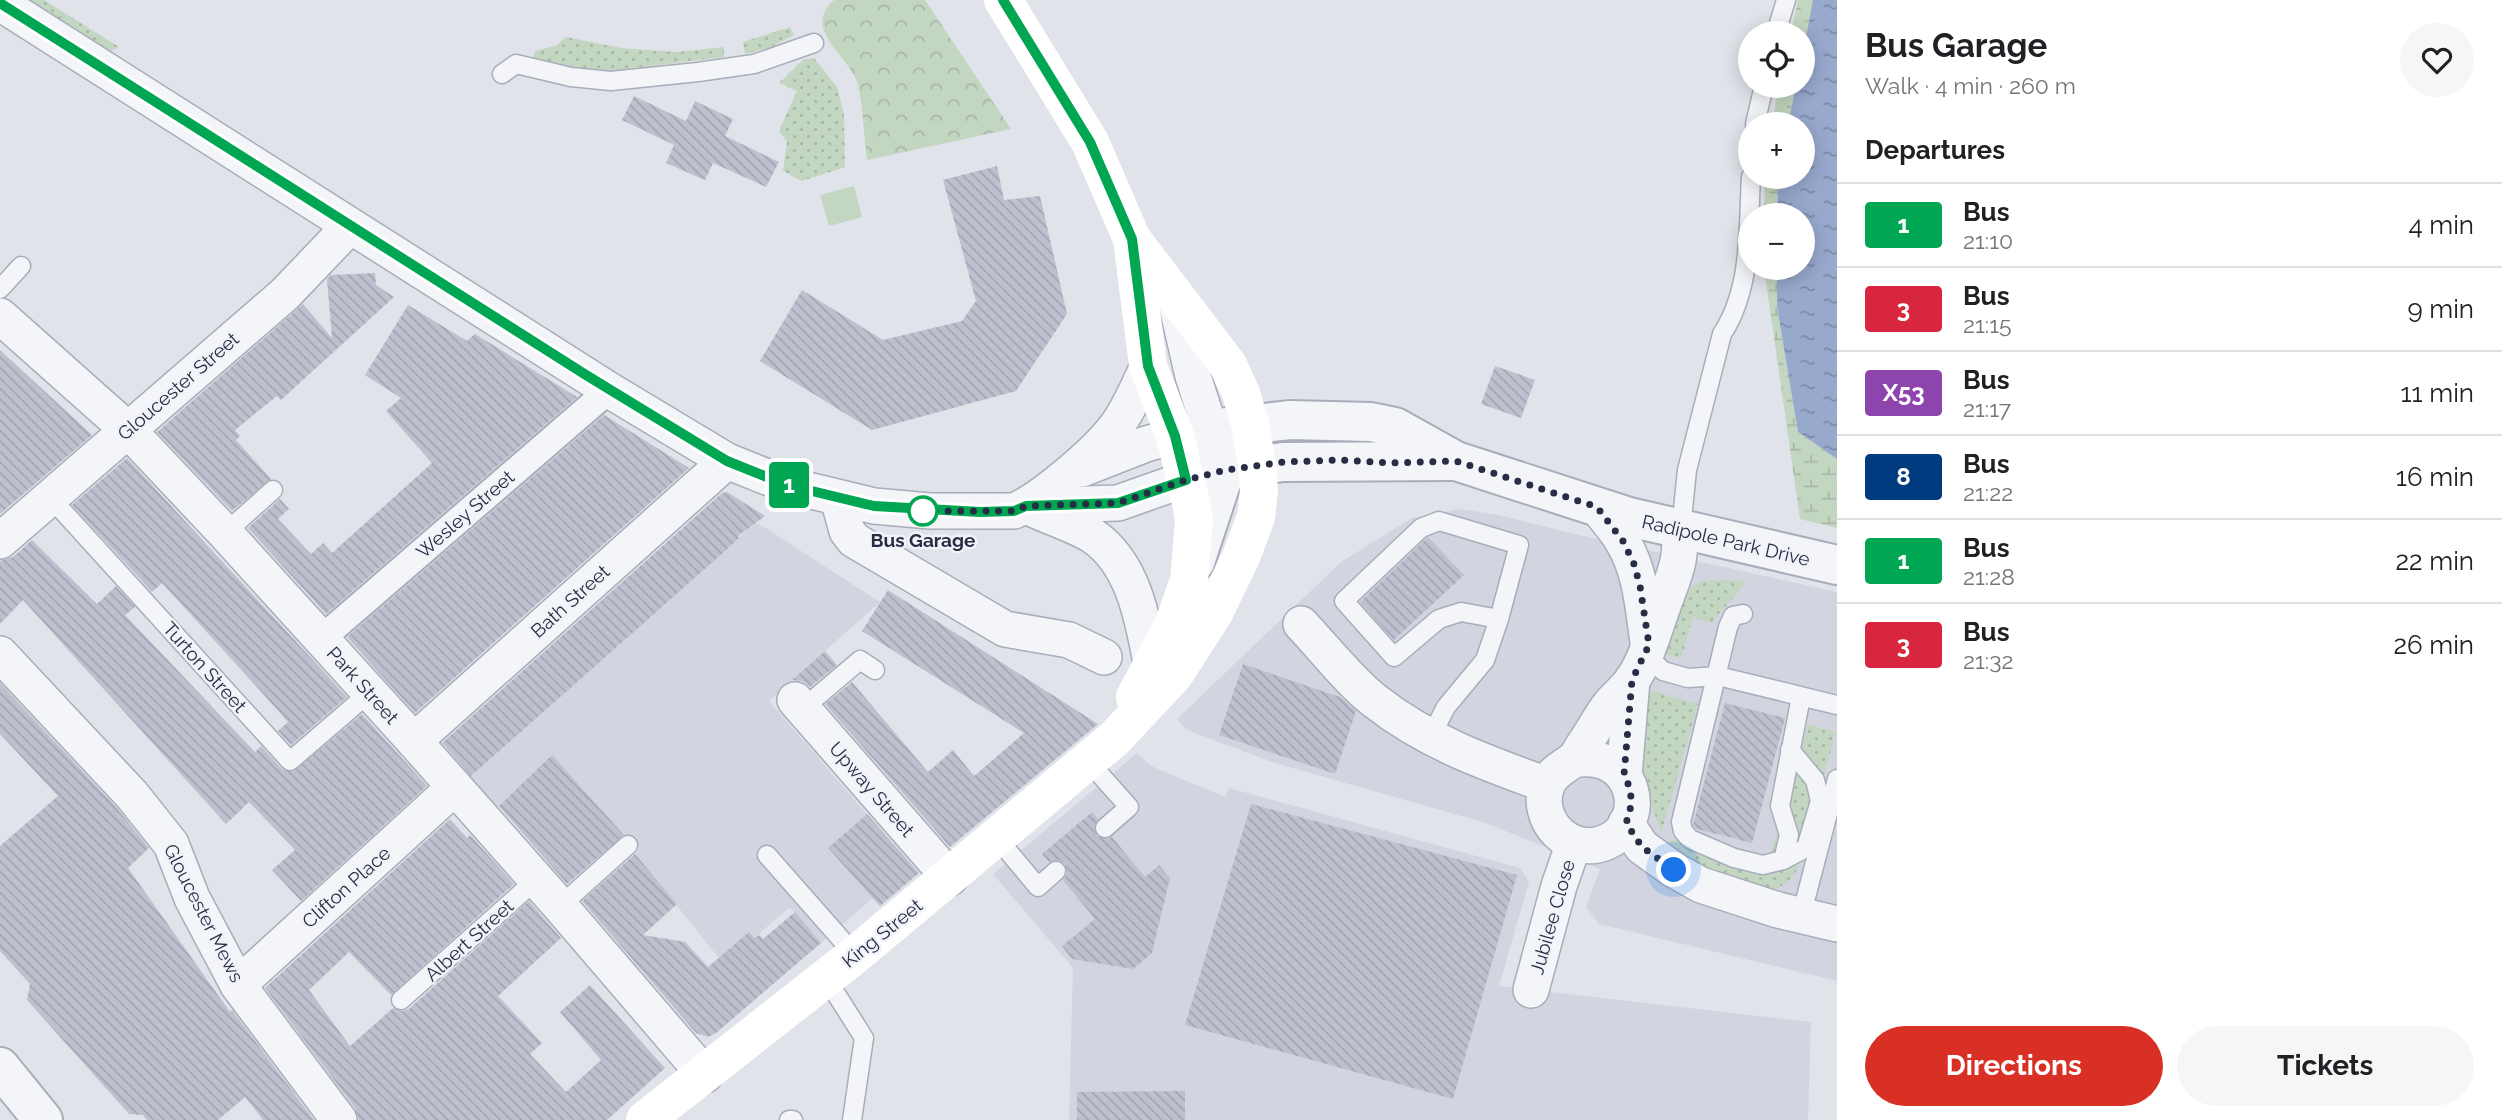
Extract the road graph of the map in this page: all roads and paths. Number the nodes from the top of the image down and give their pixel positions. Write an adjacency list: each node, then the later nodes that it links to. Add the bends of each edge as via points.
1 (1003, 0): 9 (main road, via 1090,142)
2 (1786, 0): 4 (lane)
3 (0, 3): 8 (street)
4 (1780, 21)
5 (814, 43): 6 (lane, via 754,64 698,72 611,80 516,64)
6 (502, 74)
7 (1750, 189): 29 (lane, via 1745,270 1687,470)
8 (350, 226): 15 (street); 17 (street, Gloucester Street, via 285,293 268,323)
9 (1132, 239): 12 (main road); 14 (main road, King Street)
10 (21, 266): 11 (lane)
11 (0, 289)
12 (1175, 298): 16 (main road, via 1228,365); 18 (street, via 1194,376)
13 (0, 316): 17 (street, Park Street)
14 (1148, 366): 18 (main road, King Street); 22 (street, via 1115,428)
15 (609, 390): 19 (street); 37 (street, Wesley Street)
16 (1250, 424): 18 (street); 20 (street, via 1371,422 1395,427); 21 (main road)
17 (128, 430): 25 (street, Gloucester Street); 30 (street, Park Street)
18 (1193, 432): 22 (street, via 1146,444); 23 (main road, King Street)
19 (727, 461): 26 (street, via 787,485); 50 (street, Bath Street)
20 (1456, 461): 21 (street, via 1340,460); 28 (street, Radipole Park Drive)
21 (1241, 468): 23 (street); 33 (street, King Street); 51 (main road, King Street, via 1259,491 1256,517 1214,613 1174,675)
22 (1066, 475): 27 (street)
23 (1186, 480): 27 (street, via 1118,503); 33 (main road, King Street, via 1194,521)
24 (273, 490): 30 (lane)
25 (49, 496): 31 (street, Gloucester Street); 45 (lane, Turton Street, via 290,761)
26 (838, 498): 27 (street, via 930,511 1014,511); 40 (street, via 854,540 1005,629 1069,639)
27 (1026, 506): 41 (street, via 1094,537 1114,557 1130,581)
28 (1597, 507): 29 (street, Radipole Park Drive); 38 (street, via 1634,564)
29 (1681, 529): 32 (street, Radipole Park Drive); 38 (street, via 1678,563)
30 (225, 533): 37 (street, Park Street)
31 (0, 541)
32 (1837, 565)
33 (1189, 580): 41 (main road, King Street, via 1174,623)
34 (1743, 614): 43 (lane, via 1732,615)
35 (1499, 620): 35 (lane, via 1519,545 1439,521 1421,528 1344,601 1394,657 1439,619 1461,612); 49 (lane, via 1486,660 1446,707)
36 (1301, 624): 49 (street, via 1373,700)
37 (321, 639): 45 (street, Park Street)
38 (1649, 645): 43 (lane, via 1653,660 1664,671 1688,678); 44 (street)
39 (0, 654): 72 (street, Gloucester Mews, via 132,795 171,844 192,898)
40 (1104, 657)
41 (1151, 663): 51 (main road, King Street)
42 (875, 670): 47 (lane, via 860,660)
43 (1718, 676): 46 (lane); 64 (lane, via 1681,822 1683,831 1690,839 1734,858 1763,865)
44 (1632, 680): 53 (street, via 1608,706); 54 (street)
45 (369, 693): 50 (street, Park Street)
46 (1801, 697): 48 (lane); 52 (lane)
47 (799, 705): 66 (street, Upway Street)
48 (1837, 705)
49 (1430, 738): 56 (street)
50 (414, 741): 57 (street, Park Street)
51 (1101, 750): 59 (lane, via 1129,807); 60 (main road, King Street)
52 (1790, 750): 64 (lane, via 1780,806 1789,835); 64 (lane, via 1815,780 1820,802 1806,848)
53 (1573, 760): 54 (street, via 1601,759); 56 (street)
54 (1624, 775): 58 (street, via 1632,799)
55 (1837, 779): 69 (lane)
56 (1547, 785): 61 (street, via 1544,799 1552,826)
57 (454, 788): 67 (street, Park Street); 72 (street, Clifton Place)
58 (1626, 823): 61 (street, via 1604,843); 69 (street, via 1642,847 1692,880)
59 (1105, 828)
60 (997, 838): 65 (lane, via 1038,887); 66 (main road, King Street)
61 (1574, 843): 73 (street, Jubilee Close)
62 (628, 845): 68 (lane)
63 (767, 855): 71 (lane)
64 (1783, 860)
65 (1056, 871)
66 (950, 878): 71 (main road, King Street)
67 (536, 880): 68 (street, Park Street); 74 (lane, Albert Street)
68 (560, 906): 76 (street, Park Street)
69 (1801, 916): 70 (street)
70 (1837, 925)
71 (841, 967): 76 (main road, King Street); 80 (lane, via 864,1038)
72 (238, 985): 79 (street, Gloucester Mews)
73 (1531, 990)
74 (401, 1000)
75 (0, 1068): 78 (street)
76 (705, 1075): 77 (main road, King Street)
77 (652, 1117)
78 (43, 1120)
79 (339, 1120)
80 (852, 1120)

